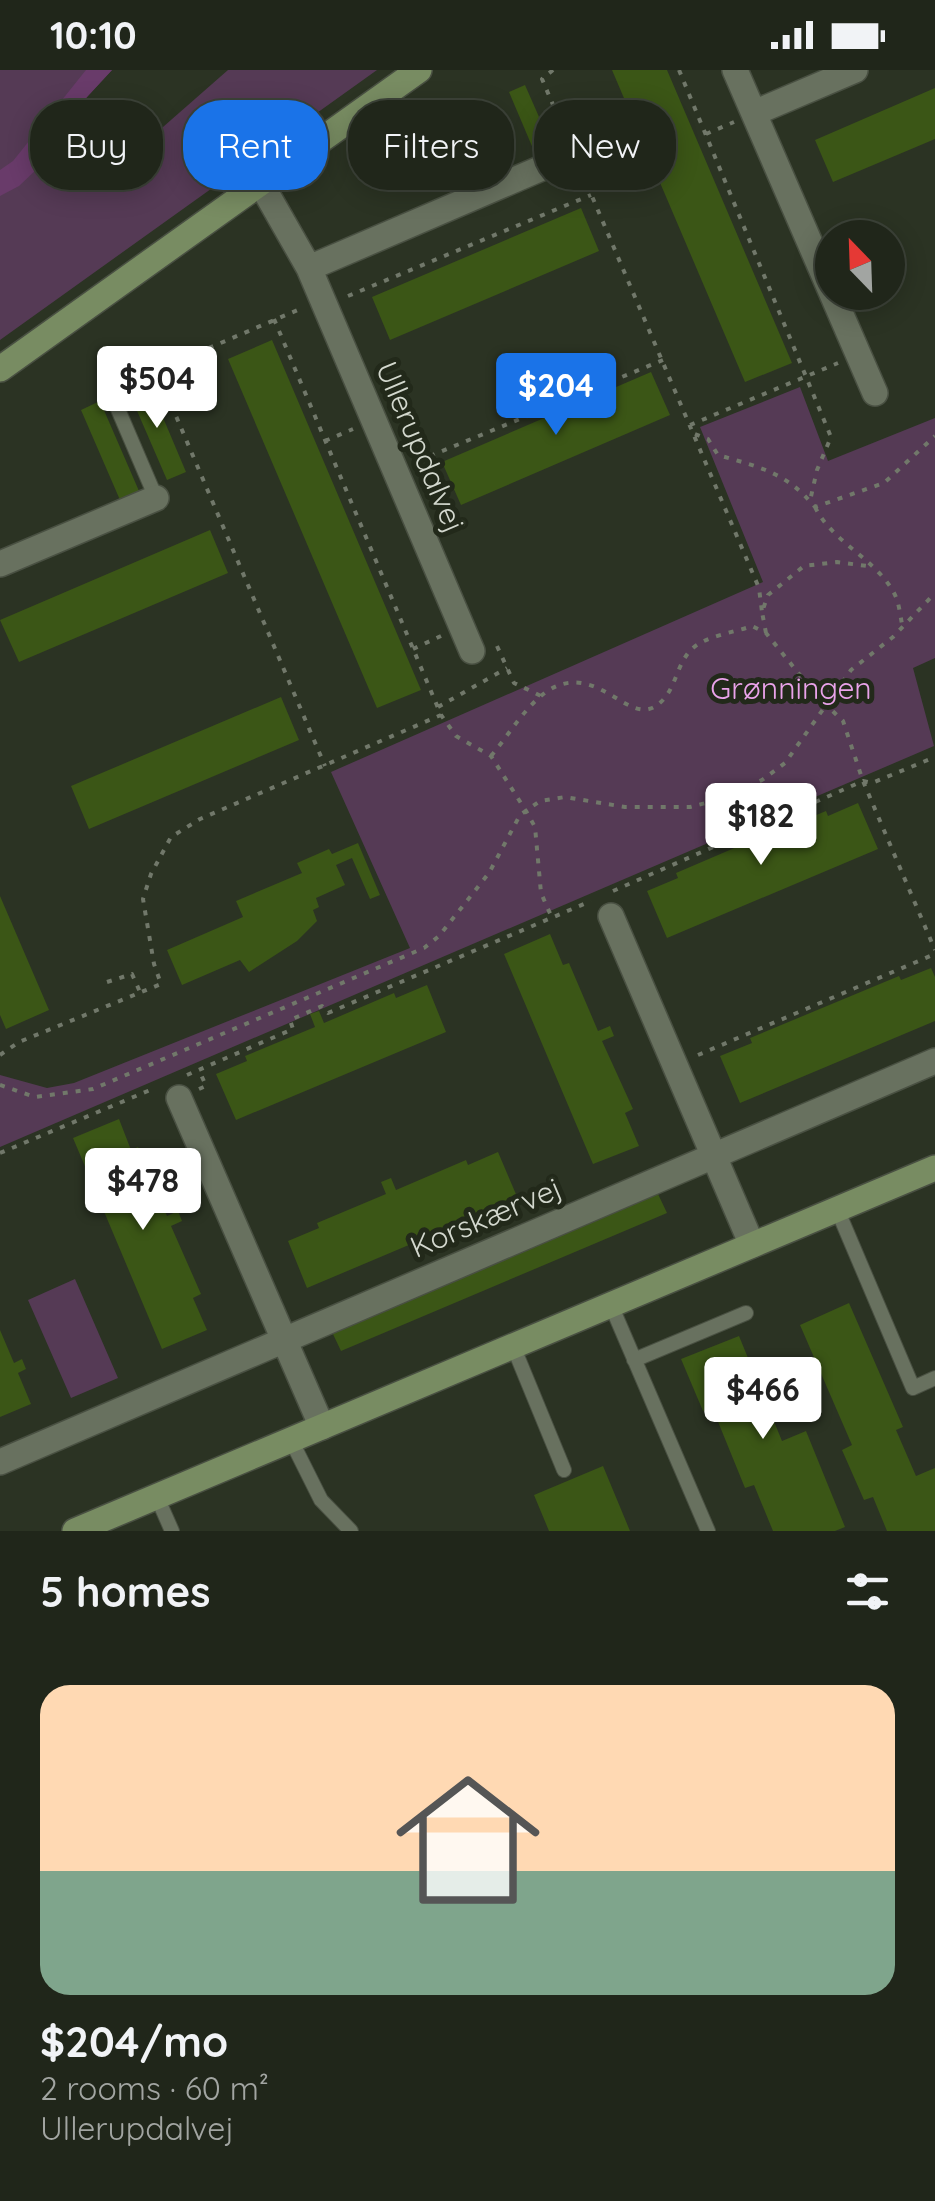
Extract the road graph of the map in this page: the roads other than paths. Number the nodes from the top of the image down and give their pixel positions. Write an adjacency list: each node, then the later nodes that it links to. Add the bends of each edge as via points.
1 (419, 70): 5 (street)
2 (735, 70): 4 (street)
3 (855, 70): 4 (street)
4 (754, 113): 11 (street)
5 (328, 134)
6 (534, 171): 9 (street)
7 (249, 190): 10 (street)
8 (265, 190): 9 (street, Ullerupdalvej)
9 (309, 268): 15 (street, Ullerupdalvej, via 395,471)
10 (0, 369)
11 (874, 393)
12 (114, 400): 13 (lane)
13 (156, 498): 14 (street)
14 (0, 564)
15 (483, 646)
16 (611, 916): 19 (street)
17 (935, 1061): 19 (street, Korskærvej)
18 (174, 1087): 25 (street)
19 (714, 1156): 22 (street); 25 (street, Korskærvej)
20 (934, 1171): 21 (street)
21 (836, 1210): 22 (street); 28 (lane, via 913,1388)
22 (752, 1245): 23 (street)
23 (611, 1305): 26 (street); 27 (lane)
24 (746, 1312): 27 (lane)
25 (284, 1340): 29 (street); 31 (street, Korskærvej)
26 (514, 1346): 29 (street); 32 (lane)
27 (634, 1360): 37 (lane)
28 (935, 1378)
29 (322, 1427): 30 (street)
30 (291, 1440): 33 (street); 36 (lane, via 320,1500)
31 (0, 1462)
32 (564, 1470)
33 (157, 1497): 34 (street); 35 (lane)
34 (76, 1531)
35 (172, 1531)
36 (352, 1531)
37 (708, 1531)

